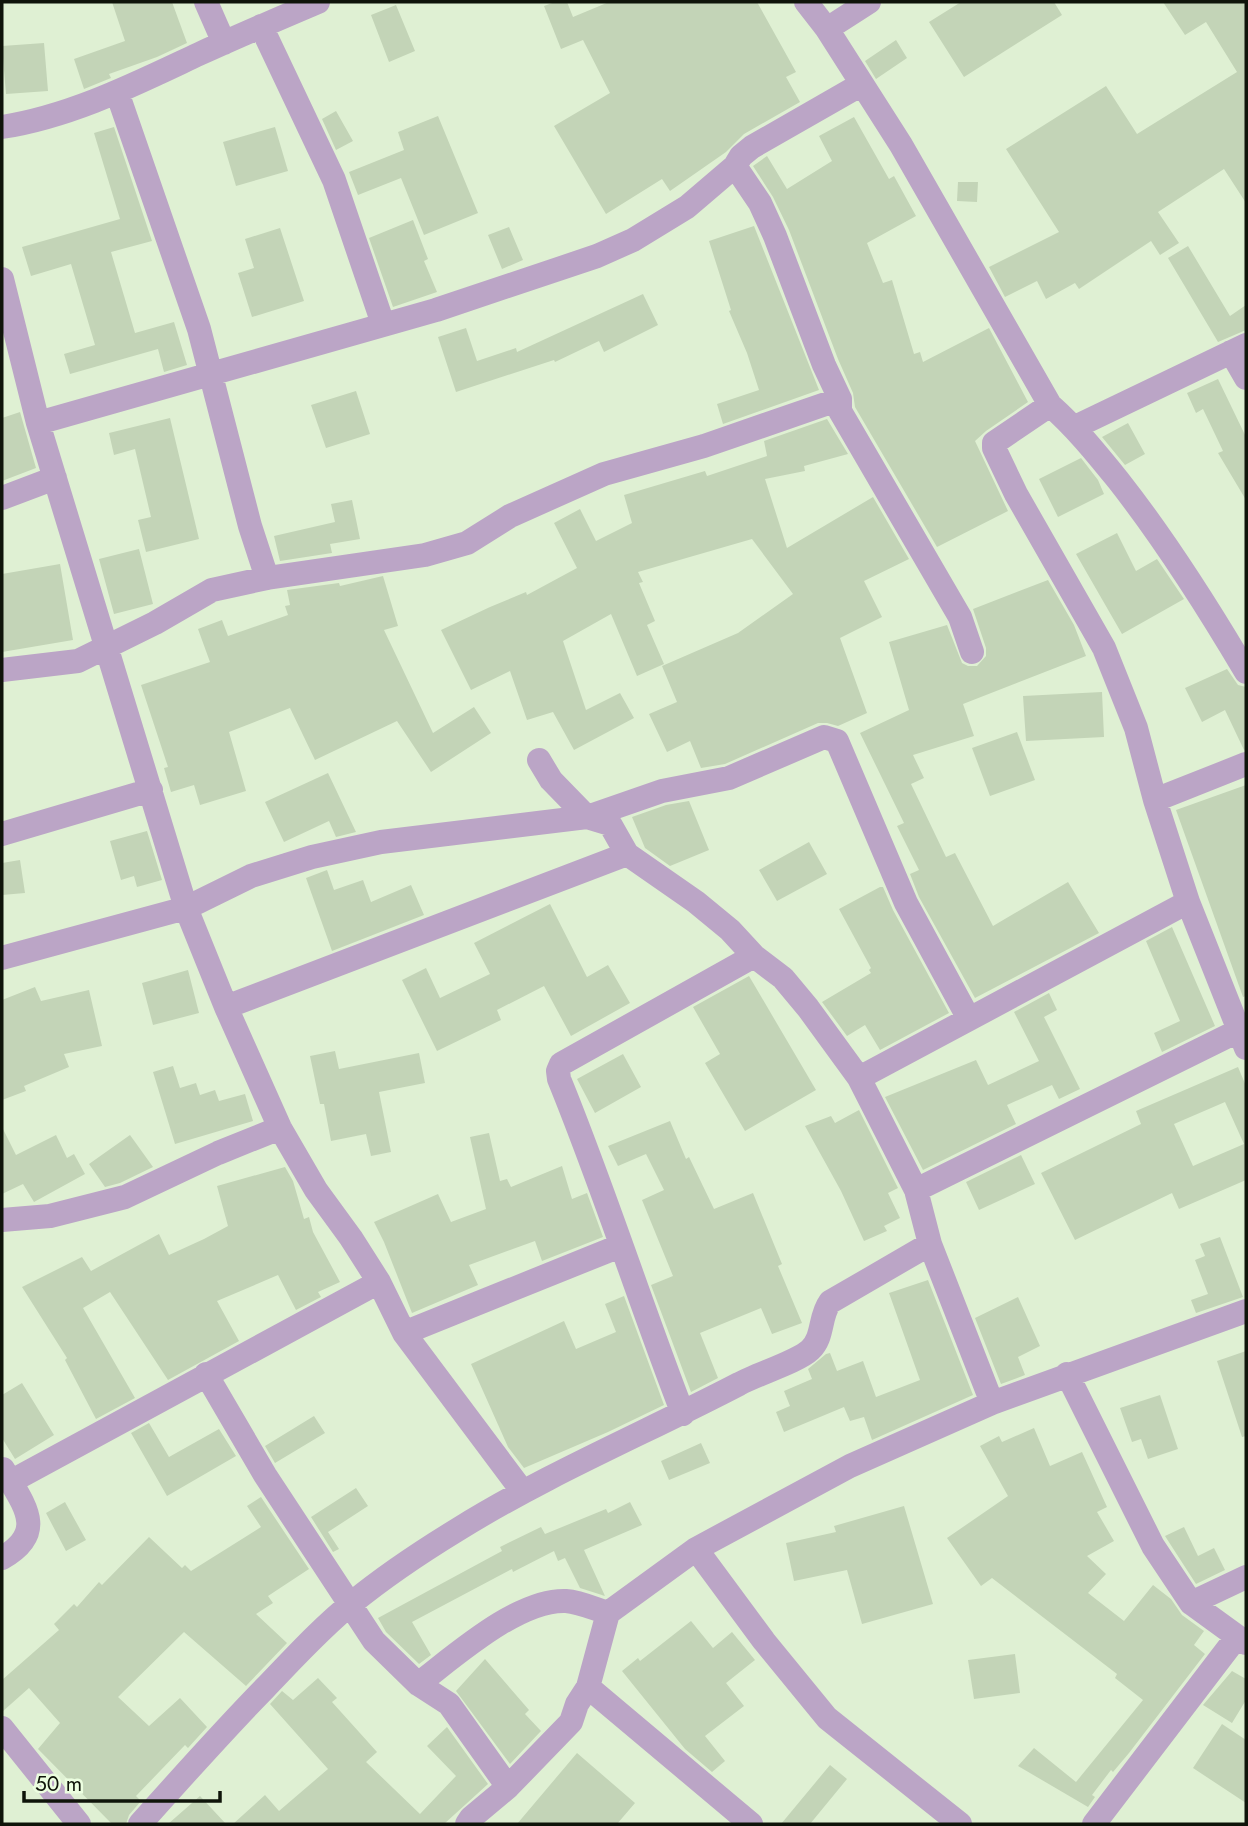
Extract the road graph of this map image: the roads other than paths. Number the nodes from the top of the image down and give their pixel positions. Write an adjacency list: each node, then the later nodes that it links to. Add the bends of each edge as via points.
1 (206, 2): 7 (street)
2 (318, 2): 5 (street)
3 (806, 2): 6 (street)
4 (869, 2): 6 (street)
5 (261, 26): 7 (street); 13 (street, via 334,180)
6 (827, 29): 8 (street)
7 (224, 43): 9 (street)
8 (862, 84): 11 (street, via 752,147); 19 (street)
9 (117, 92): 10 (street, via 66,112); 16 (street)
10 (2, 127)
11 (735, 166): 13 (street, via 687,207 633,240 516,284); 18 (street, via 775,236)
12 (2, 279): 14 (street)
13 (383, 324): 16 (street)
14 (7, 326): 20 (street)
15 (1239, 348): 17 (street); 21 (street)
16 (212, 373): 20 (street); 24 (street)
17 (1246, 379)
18 (840, 399): 24 (street, via 704,446 604,474 510,516 467,543 425,555); 26 (street, via 840,411 960,617)
19 (1050, 405): 21 (street); 32 (street, via 993,448 1104,648 1136,728)
20 (38, 423): 22 (street)
21 (1075, 427): 28 (street, via 1160,537)
22 (55, 478): 23 (street); 25 (street)
23 (2, 498)
24 (267, 578): 25 (street, via 212,590)
25 (107, 646): 27 (street, via 78,661); 31 (street)
26 (972, 652)
27 (2, 670)
28 (1246, 672)
29 (539, 760): 33 (street)
30 (1246, 764): 32 (street)
31 (151, 790): 34 (street); 37 (street)
32 (1155, 800): 36 (street)
33 (587, 817): 35 (street, via 610,824); 37 (street, via 381,842 312,856 251,876); 41 (street, via 662,791 729,778 824,737 832,738 906,903)
34 (2, 834)
35 (627, 854): 38 (street, via 696,902); 40 (street)
36 (1188, 902): 41 (street); 42 (street)
37 (186, 908): 39 (street); 40 (street)
38 (754, 956): 43 (street, via 783,978); 48 (street, via 561,1064 559,1079)
39 (2, 958)
40 (226, 1007): 44 (street)
41 (969, 1019): 43 (street)
42 (1244, 1035): 45 (street)
43 (859, 1078): 45 (street)
44 (280, 1128): 46 (street, via 125,1197 50,1216); 49 (street, via 316,1191)
45 (916, 1191): 47 (street)
46 (2, 1220)
47 (930, 1244): 54 (street); 55 (street, via 830,1302 816,1344 809,1351)
48 (620, 1246): 51 (street); 55 (street)
49 (379, 1282): 51 (street); 52 (street)
50 (1246, 1311): 53 (street)
51 (404, 1333): 57 (street)
52 (206, 1374): 56 (street); 62 (street)
53 (1067, 1374): 54 (street); 61 (street, via 1153,1546)
54 (992, 1403): 58 (street, via 850,1466)
55 (683, 1413): 57 (street)
56 (6, 1475): 59 (street, via 30,1521 22,1544)
57 (523, 1492): 62 (street, via 456,1530)
58 (696, 1549): 63 (street); 73 (street, via 827,1718)
59 (2, 1558)
60 (1246, 1577): 61 (street)
61 (1191, 1603): 64 (street)
62 (351, 1604): 65 (street, via 374,1642); 70 (street, via 287,1665)
63 (608, 1613): 65 (street, via 569,1601 543,1602 472,1643); 66 (street)
64 (1241, 1640): 74 (street)
65 (418, 1685): 68 (street, via 449,1704)
66 (588, 1687): 68 (street, via 571,1722); 72 (street)
67 (2, 1728): 69 (street)
68 (508, 1787): 71 (street)
69 (79, 1824)
70 (140, 1824)
71 (467, 1824)
72 (751, 1824)
73 (959, 1824)
74 (1094, 1824)

